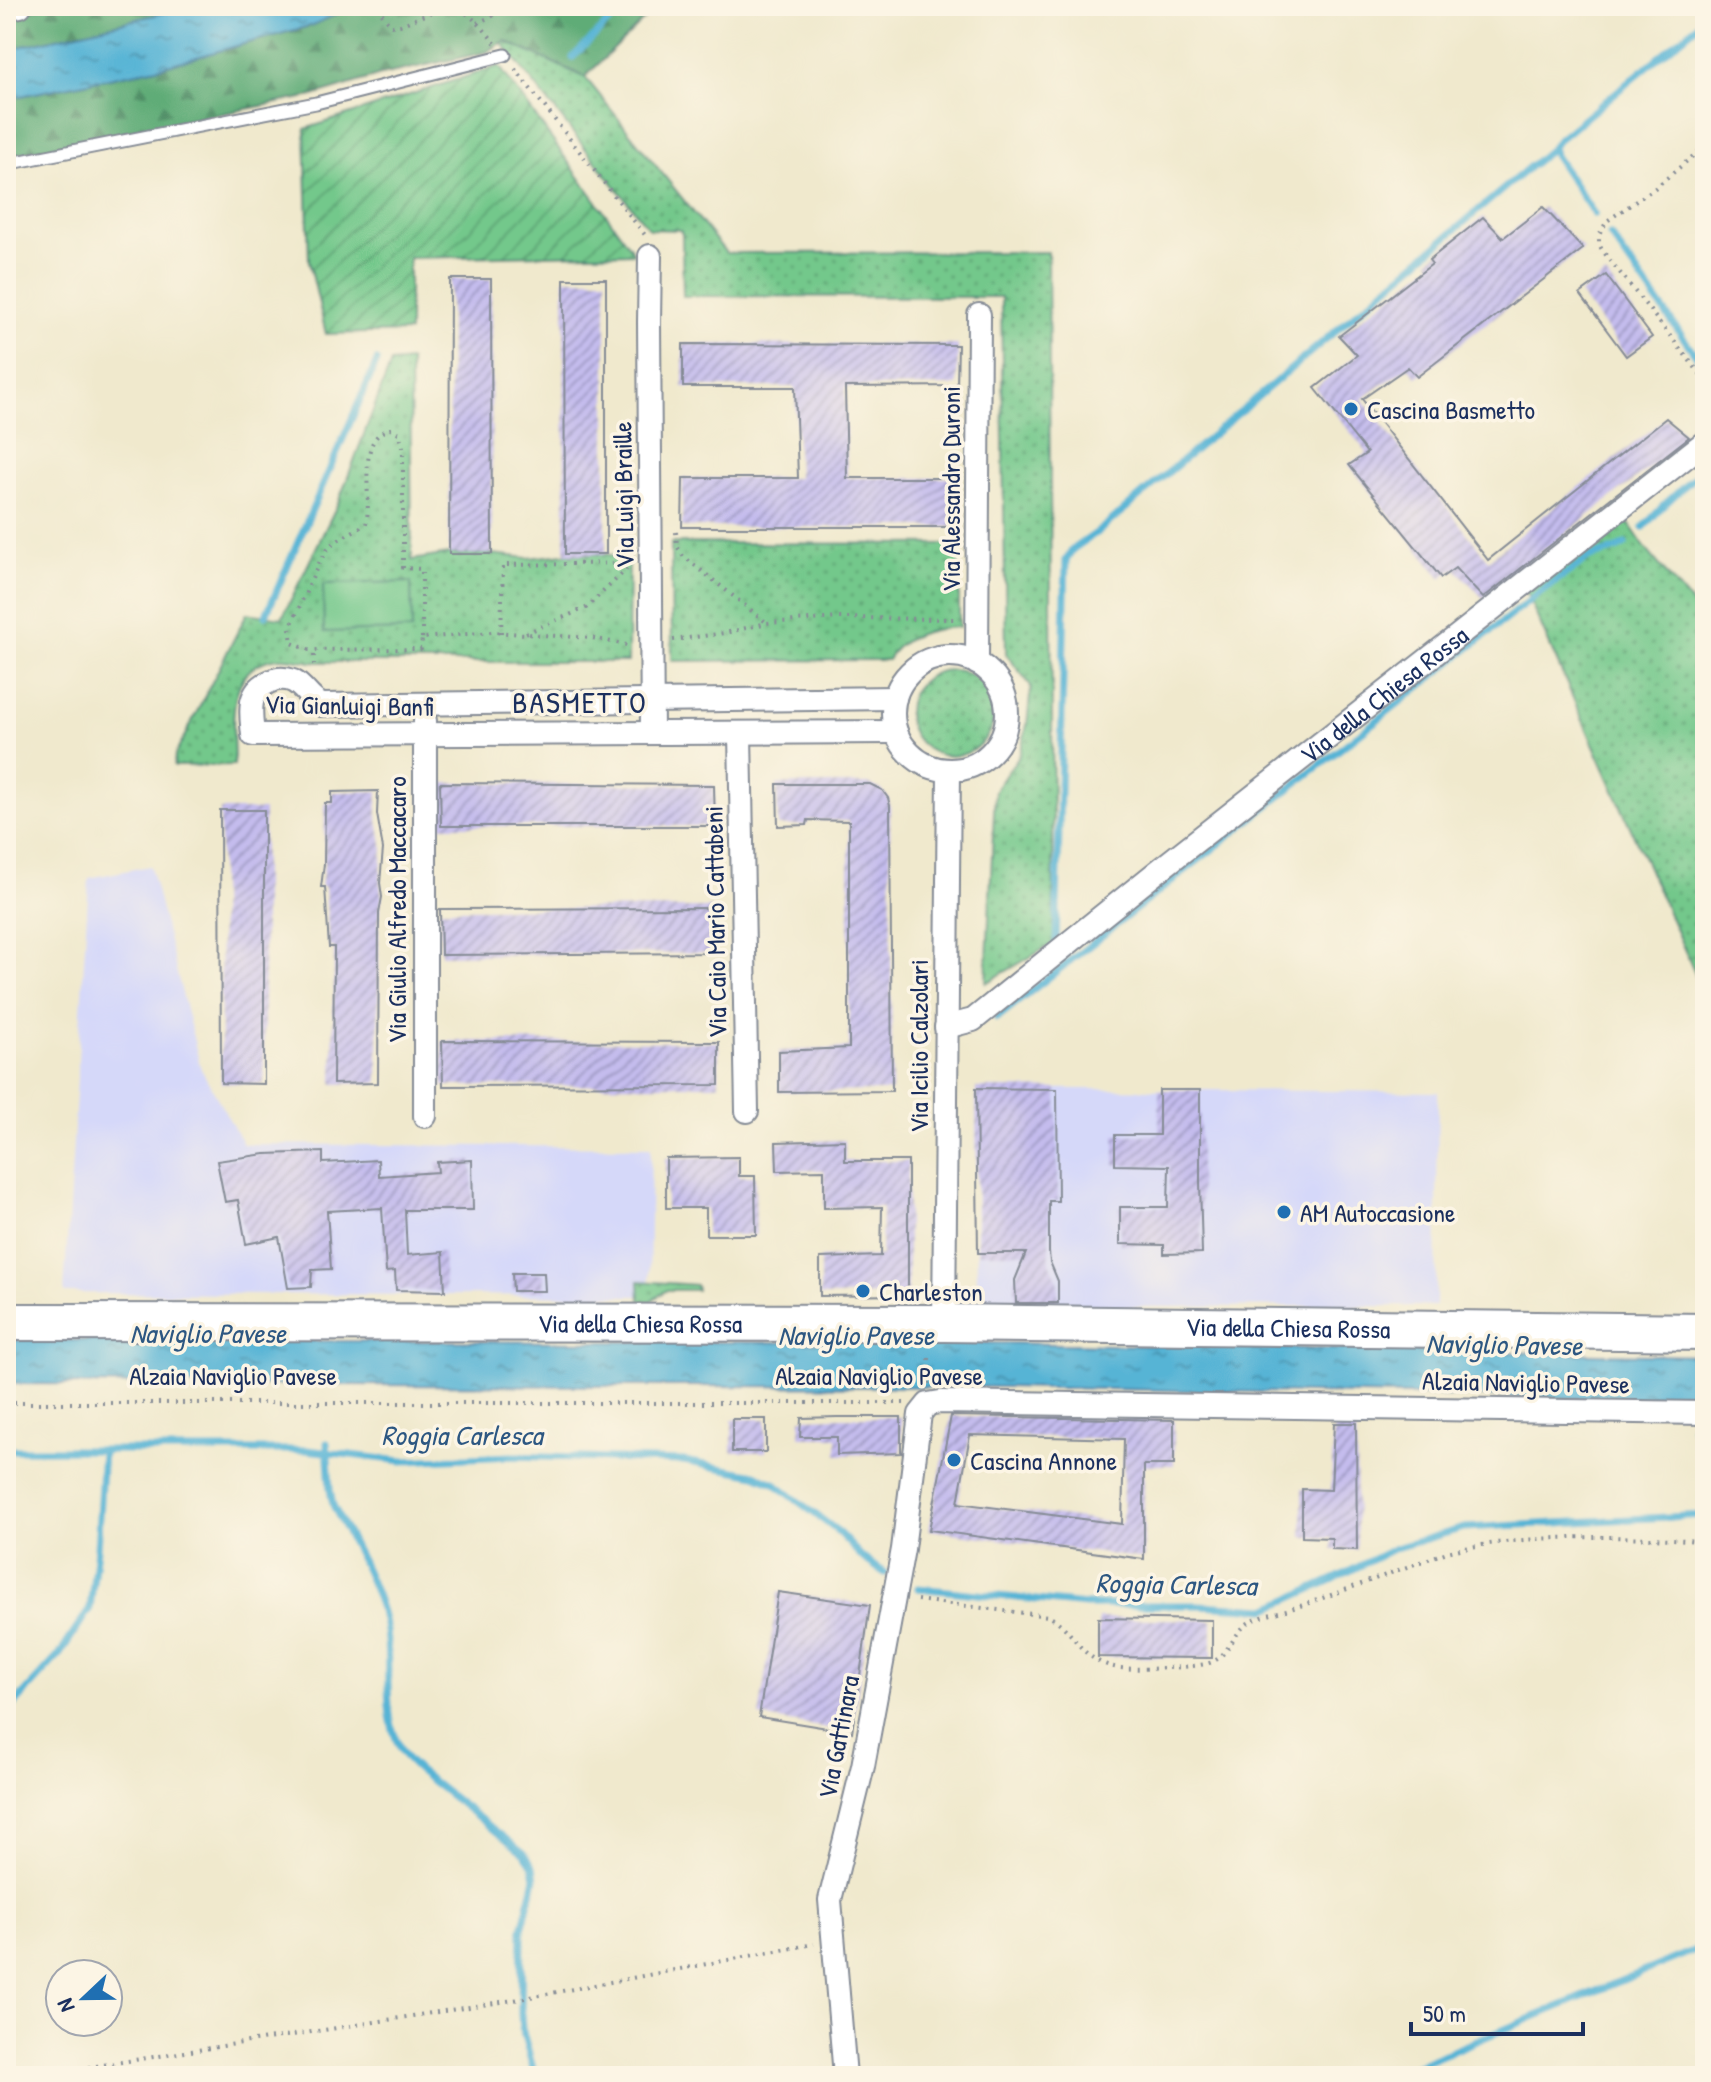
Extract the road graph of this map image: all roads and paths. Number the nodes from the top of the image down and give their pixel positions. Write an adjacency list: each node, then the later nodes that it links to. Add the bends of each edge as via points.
1 (20, 6): 5 (street)
2 (378, 6): 3 (path, via 392,26)
3 (449, 6): 6 (path)
4 (515, 6): 6 (path)
5 (6, 9)
6 (477, 23): 7 (path)
7 (505, 55): 9 (lane, via 316,103); 10 (path)
8 (1705, 146): 13 (path, via 1607,221 1598,238 1602,250)
9 (6, 164)
10 (644, 233)
11 (650, 256): 28 (street, Via Luigi Braille)
12 (979, 315): 24 (street, Via Alessandro Duroni)
13 (1705, 380)
14 (1705, 442): 36 (street, Via della Chiesa Rossa, via 973,1020)
15 (676, 532): 17 (path, via 683,556)
16 (961, 619): 17 (path)
17 (767, 623): 21 (path)
18 (501, 633): 19 (path); 19 (path, via 503,565 632,563 586,608); 20 (path)
19 (523, 634): 22 (path, via 592,638)
20 (422, 638): 23 (path, via 421,649); 23 (path, via 422,569 403,568 403,447 399,433 390,429 377,434 368,454 366,524 327,550 290,628 292,643)
21 (666, 642)
22 (634, 647)
23 (314, 650): 25 (path)
24 (977, 663): 27 (street, via 953,656 929,660 906,676); 35 (street, via 1002,691 1005,725 987,755)
25 (314, 665)
26 (1020, 697): 34 (path)
27 (895, 698): 28 (street, Via Gianluigi Banfi); 30 (street)
28 (652, 701): 29 (street, Via Gianluigi Banfi); 31 (street, Via Luigi Braille)
29 (426, 704): 33 (street, Via Giulio Alfredo Maccacaro); 33 (street, Via Gianluigi Banfi, via 322,705 297,684 281,679 261,688 252,710 253,735)
30 (896, 732): 32 (street, Via Gianluigi Banfi); 35 (street, via 916,758)
31 (652, 733): 32 (street, Via Gianluigi Banfi); 33 (street, Via Gianluigi Banfi)
32 (740, 733): 37 (street, Via Caio Mario Cattabeni)
33 (424, 734): 38 (street, Via Giulio Alfredo Maccacaro)
34 (1007, 751)
35 (949, 770): 36 (street, Via Icilio Calzolari)
36 (946, 1027): 40 (street, Via Icilio Calzolari)
37 (747, 1111)
38 (425, 1116)
39 (6, 1322): 40 (main road, Via della Chiesa Rossa)
40 (944, 1323): 41 (main road, Via della Chiesa Rossa)
41 (1705, 1332)
42 (929, 1356): 43 (path)
43 (929, 1375)
44 (6, 1403): 45 (path, Alzaia Naviglio Pavese, via 911,1403)
45 (923, 1408): 46 (street, Alzaia Naviglio Pavese, via 940,1402); 48 (street, Via Gattinara)
46 (1705, 1413)
47 (1705, 1542): 48 (path, via 1578,1537 1447,1552 1253,1621 1212,1663 1133,1669 1115,1668 1086,1654 1048,1616)
48 (893, 1598): 49 (street, Via Gattinara, via 863,1766 830,1900)
49 (832, 1941): 50 (path, via 514,2000); 51 (street, Via Gattinara)
50 (33, 2076)
51 (845, 2076)

